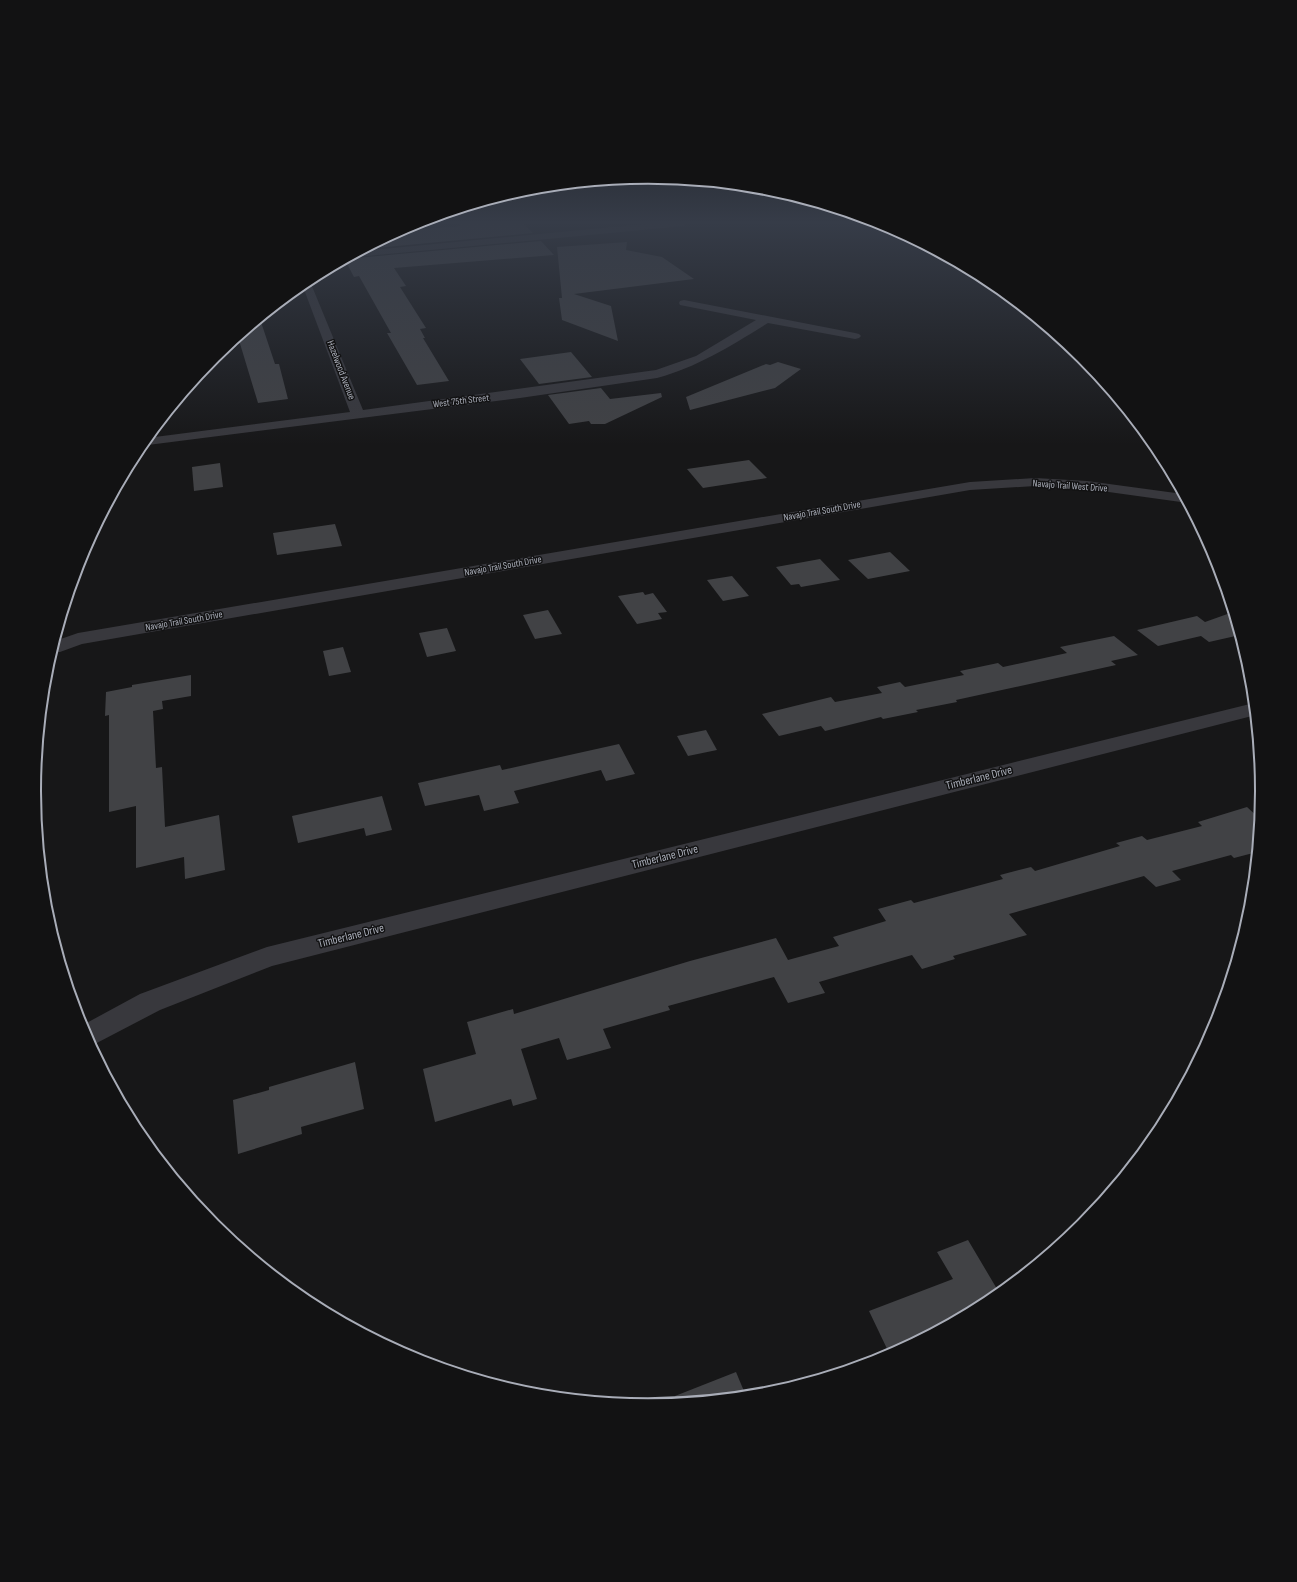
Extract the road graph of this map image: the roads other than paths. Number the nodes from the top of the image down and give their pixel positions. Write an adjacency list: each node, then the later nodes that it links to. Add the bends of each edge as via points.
1 (312, 297): 5 (street, Hazelwood Avenue)
2 (684, 303): 3 (street)
3 (766, 319): 4 (street); 5 (street, West 75th Street, via 697,360 663,373)
4 (855, 336)
5 (358, 415): 6 (street, West 75th Street)
6 (151, 442)
7 (954, 488): 8 (street, Navajo Trail West Drive, via 1035,482 1087,485); 9 (street, Navajo Trail South Drive, via 78,639)
8 (1181, 498)
9 (59, 646)
10 (1251, 710): 11 (street, Timberlane Drive, via 267,957 150,1002)
11 (92, 1033)

